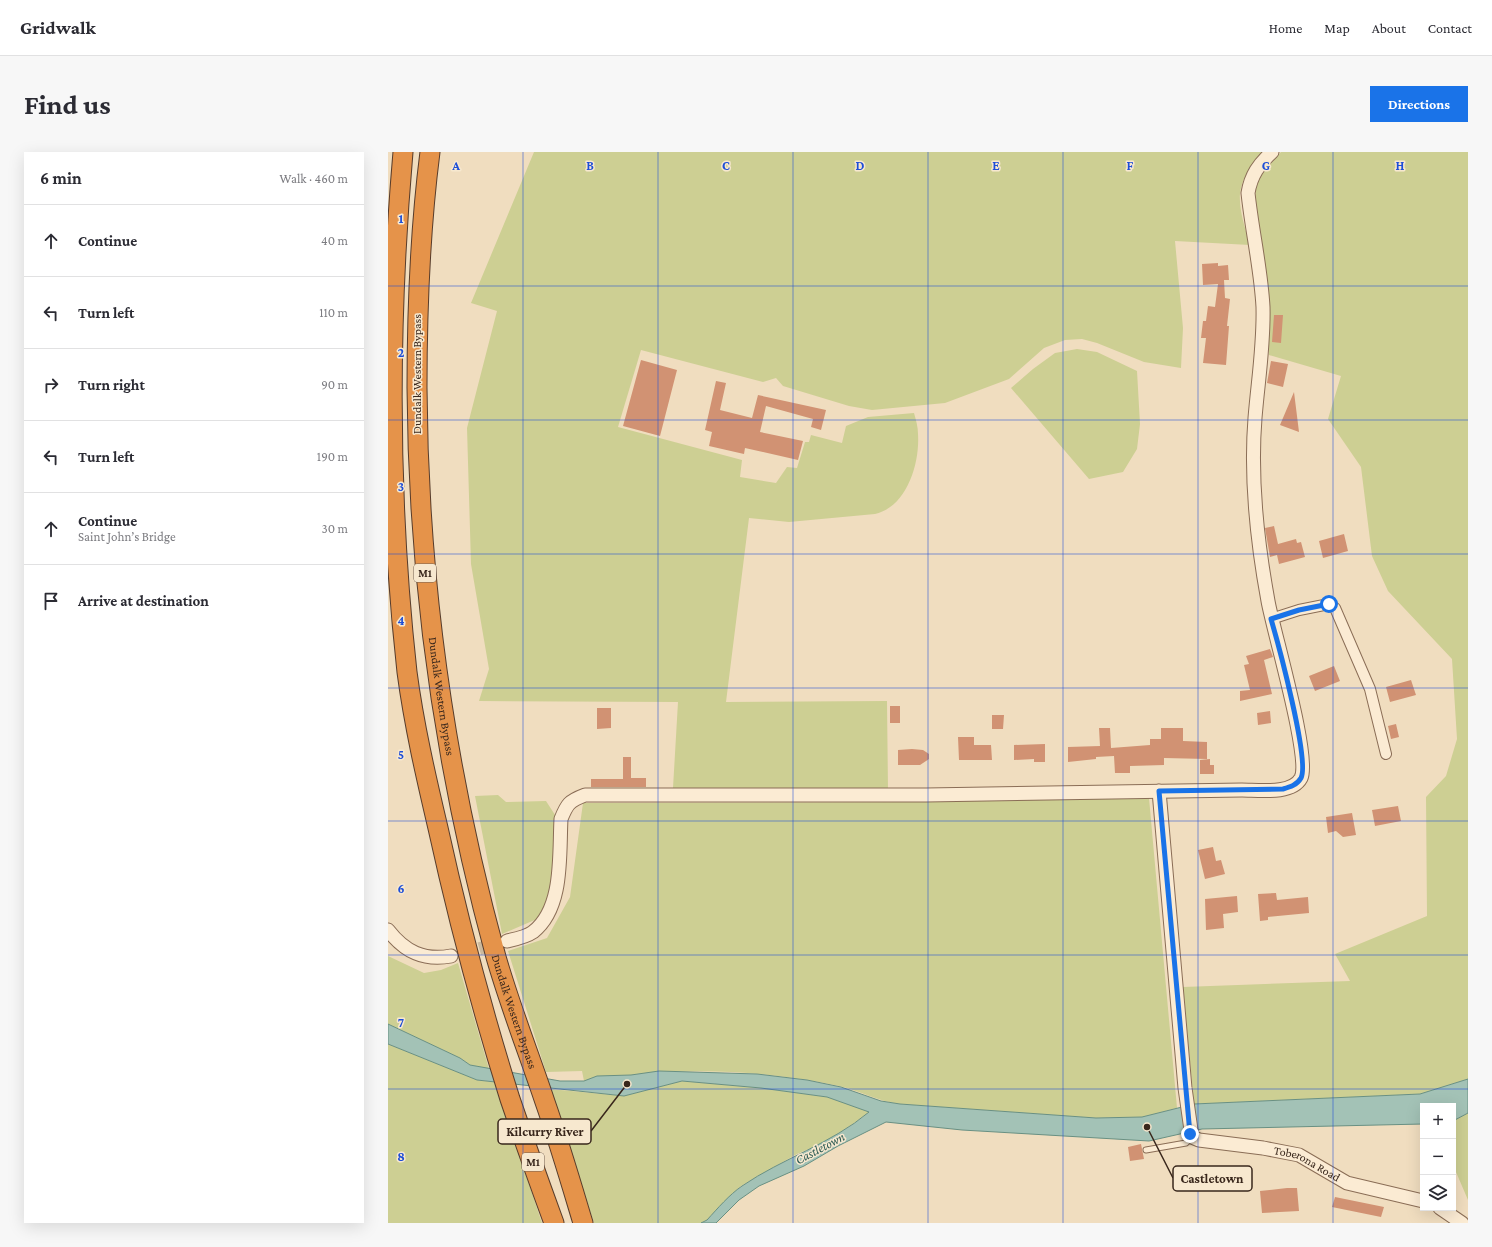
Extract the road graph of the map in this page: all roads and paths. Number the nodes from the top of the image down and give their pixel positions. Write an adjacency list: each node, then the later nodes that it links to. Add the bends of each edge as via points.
1 (403, 152): 14 (highway, M1, via 395,234 390,411 394,524 407,671 419,745 448,875 499,1062)
2 (430, 152): 15 (highway, Dundalk Western Bypass / M1, via 417,314 417,466 430,627 446,732 473,866 497,959)
3 (1272, 152): 4 (street, via 1256,168 1248,193 1263,306 1263,351 1255,419 1253,477 1259,552)
4 (1271, 619): 5 (street, via 1329,604 1334,608 1370,689); 6 (street, via 1292,696 1303,765 1301,777 1294,785 1283,789)
5 (1386, 754)
6 (1159, 791): 8 (street, via 926,795 585,795 572,800 566,806 561,819 555,900 551,909 545,920 533,932); 10 (street)
7 (388, 930): 9 (street, via 410,951 437,959)
8 (507, 941)
9 (451, 956)
10 (1191, 1135): 11 (lane, via 1186,1143); 12 (street, Toberona Road, via 1199,1140 1299,1155 1347,1183)
11 (1146, 1150)
12 (1420, 1200)
13 (1444, 1211): 16 (street)
14 (554, 1223)
15 (583, 1223)
16 (1462, 1223)

